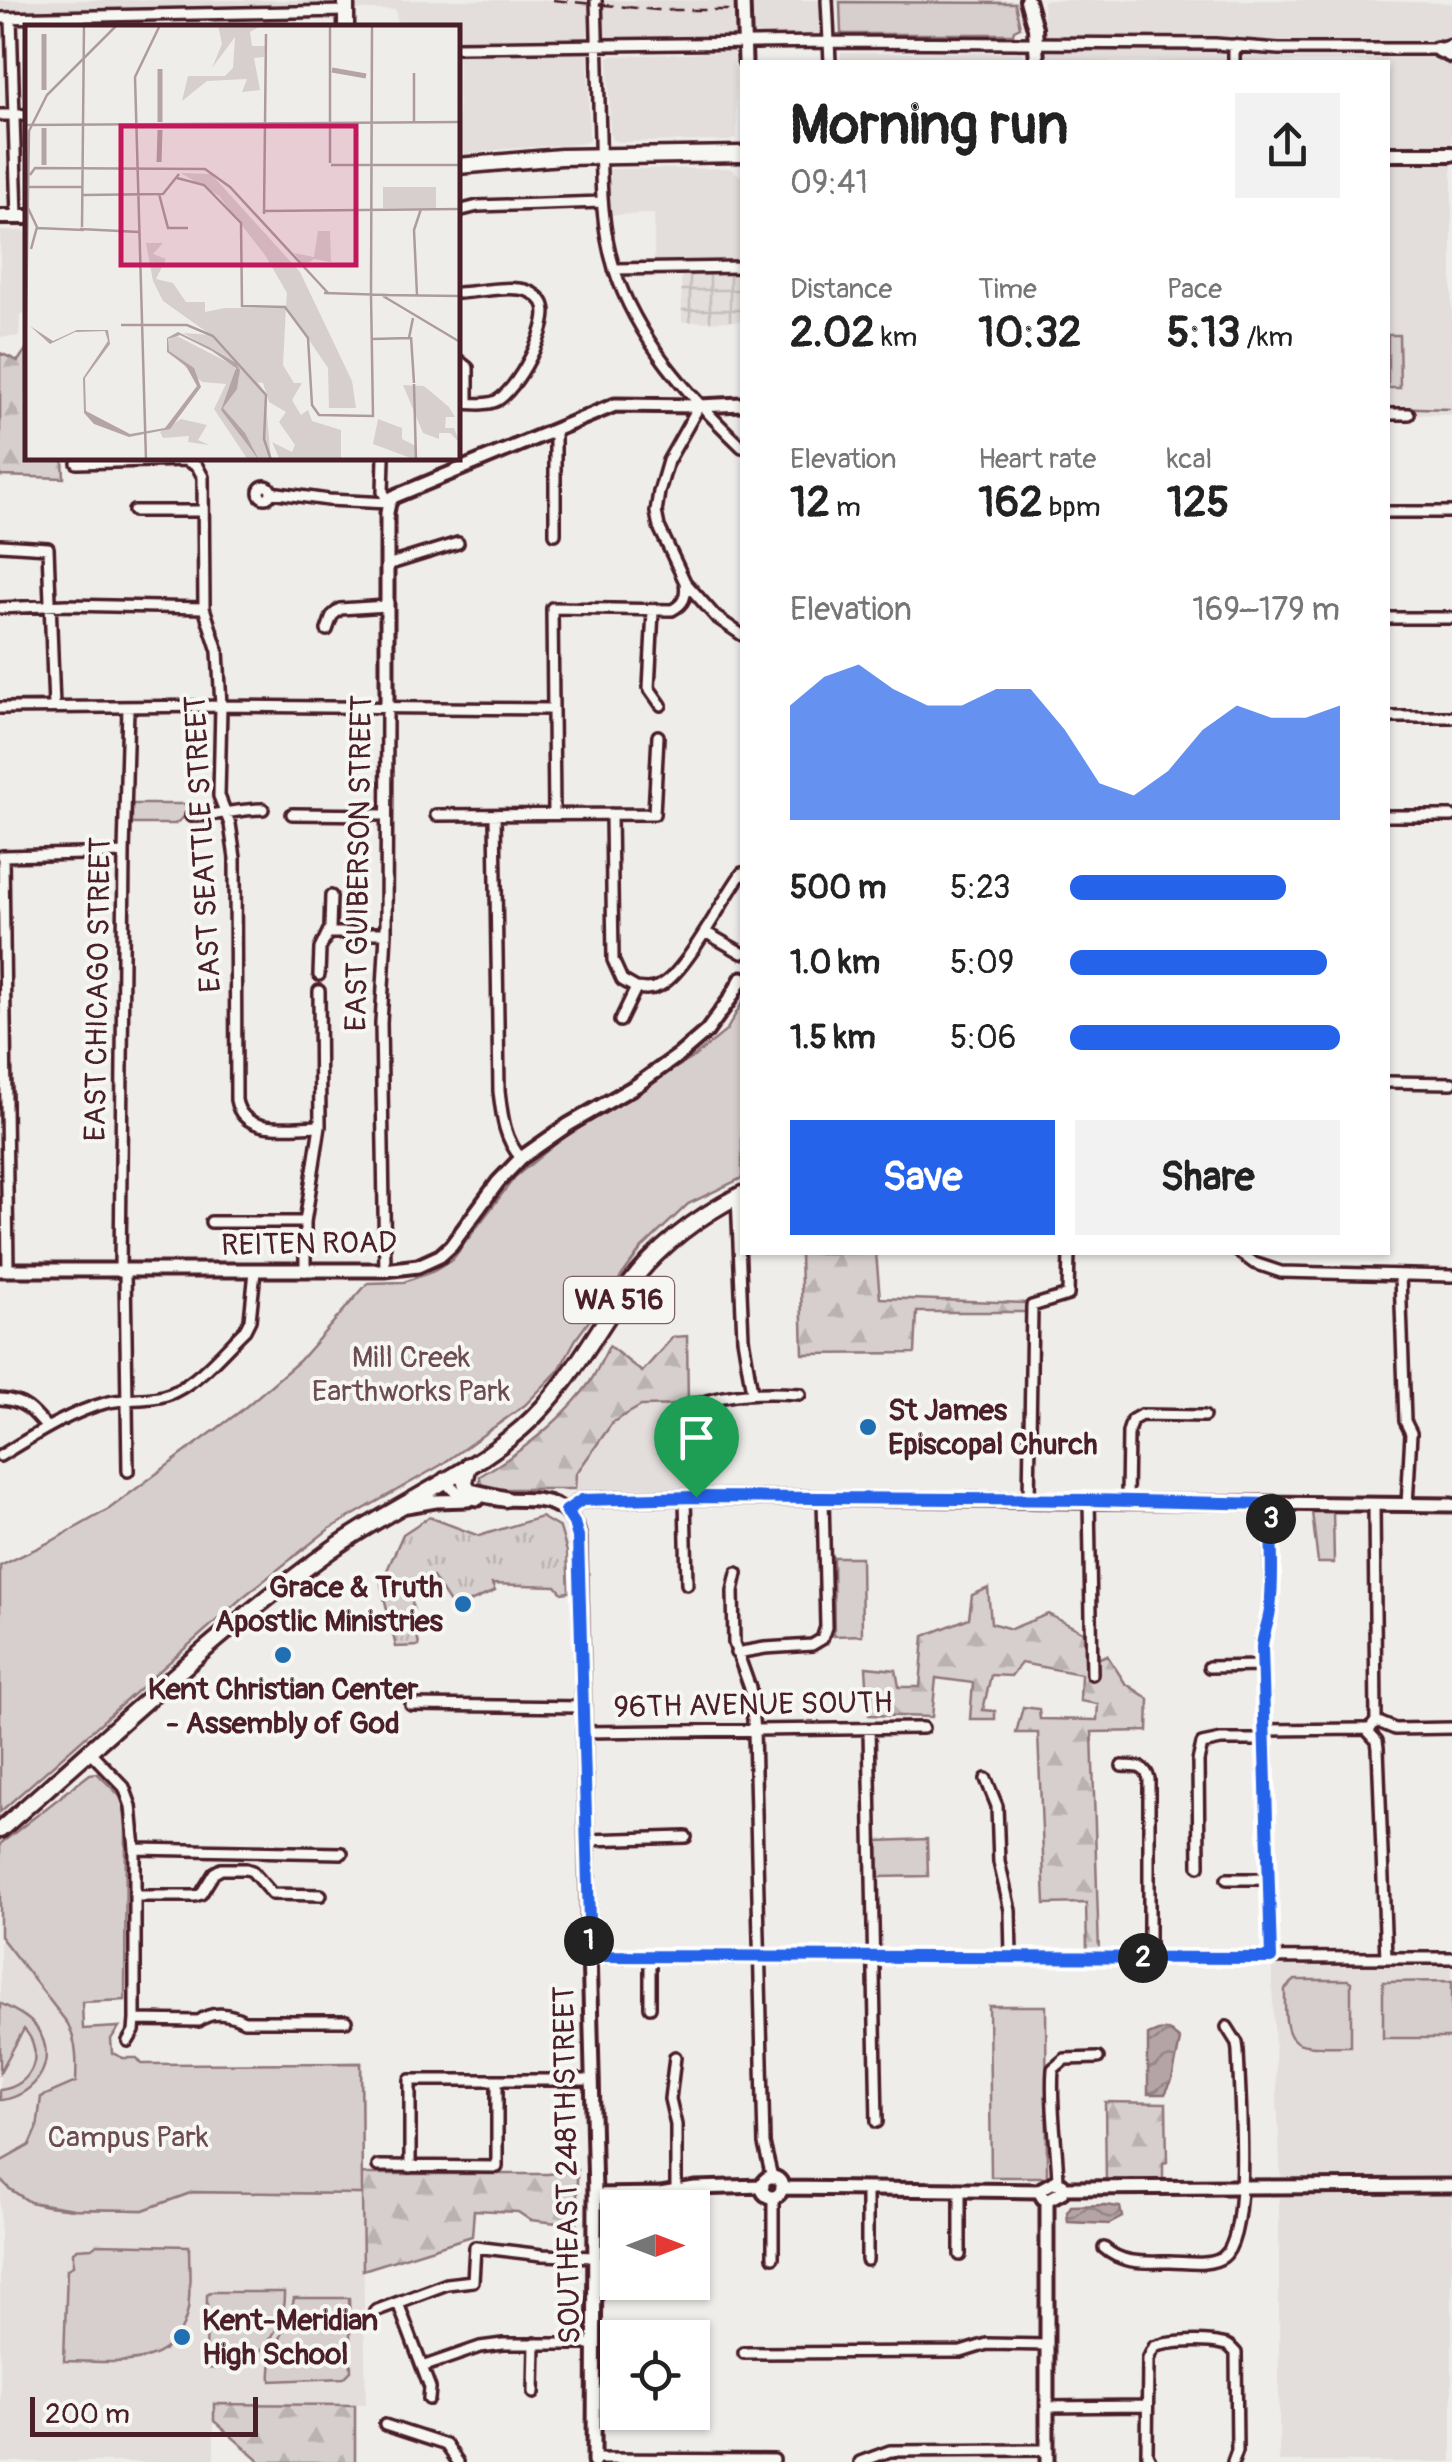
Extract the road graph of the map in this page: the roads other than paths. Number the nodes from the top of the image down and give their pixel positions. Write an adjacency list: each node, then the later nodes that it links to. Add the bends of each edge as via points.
1 (596, 0): 11 (street)
2 (743, 0): 13 (street)
3 (827, 0): 9 (street)
4 (1027, 0): 10 (main road)
5 (346, 6): 6 (street)
6 (182, 14): 7 (street); 8 (street)
7 (5, 18): 22 (street)
8 (182, 25)
9 (829, 42): 10 (street); 13 (street); 18 (street)
10 (1036, 42): 12 (street); 19 (main road)
11 (597, 44): 13 (street); 14 (street); 27 (street)
12 (1234, 44): 15 (street); 20 (street)
13 (744, 45): 17 (street)
14 (460, 47)
15 (1445, 47): 16 (main road)
16 (1452, 56)
17 (745, 60)
18 (830, 60)
19 (1037, 60)
20 (1234, 60)
21 (0, 115): 22 (street)
22 (14, 115): 23 (street); 32 (street)
23 (25, 115)
24 (740, 154): 27 (main road)
25 (1390, 154): 26 (main road)
26 (1452, 154)
27 (600, 155): 28 (main road); 29 (street)
28 (460, 166)
29 (602, 202): 30 (street); 34 (street)
30 (460, 210)
31 (0, 217): 32 (main road)
32 (22, 217)
33 (740, 266): 34 (street)
34 (614, 270): 39 (street, via 648,340)
35 (460, 292): 37 (street, via 532,292 545,318 510,388 496,401)
36 (460, 362): 37 (street, via 468,368)
37 (463, 403)
38 (740, 404): 39 (street)
39 (699, 406): 42 (street, via 615,405); 43 (street); 57 (street, via 668,461 656,512)
40 (1390, 414): 41 (street)
41 (1408, 414)
42 (554, 430): 48 (street); 53 (street)
43 (740, 445)
44 (128, 460): 46 (street); 50 (street, EAST SEATTLE STREET, via 197,466)
45 (384, 460): 48 (street, EAST GUIBERSON STREET)
46 (77, 463)
47 (271, 492): 48 (street)
48 (389, 503): 56 (street, EAST GUIBERSON STREET)
49 (134, 511): 50 (street)
50 (203, 511): 61 (street, EAST SEATTLE STREET)
51 (1390, 512): 52 (street)
52 (1452, 512)
53 (555, 534)
54 (458, 544): 56 (street)
55 (0, 545): 60 (street, via 48,548)
56 (387, 565): 58 (street, EAST GUIBERSON STREET)
57 (685, 582): 62 (street, via 679,606); 66 (street)
58 (387, 606): 65 (street, via 340,609); 72 (street, EAST GUIBERSON STREET)
59 (0, 608): 60 (street)
60 (50, 608): 61 (street); 69 (street)
61 (204, 608): 68 (street, EAST SEATTLE STREET, via 218,651)
62 (652, 610): 67 (street, via 649,688); 73 (street, via 552,608)
63 (1390, 618): 64 (street)
64 (1452, 618)
65 (327, 630)
66 (740, 634)
67 (661, 705)
68 (221, 706): 71 (street); 72 (street); 78 (street, EAST SEATTLE STREET, via 219,796)
69 (54, 707): 70 (street); 71 (street)
70 (0, 708)
71 (128, 708): 88 (street, EAST CHICAGO STREET)
72 (387, 709): 73 (street); 85 (street, EAST GUIBERSON STREET)
73 (552, 709): 81 (street)
74 (1390, 717): 75 (street)
75 (1452, 717)
76 (658, 736): 82 (street, via 654,814)
77 (263, 809): 78 (street)
78 (225, 813): 84 (street); 103 (street, EAST SEATTLE STREET, via 234,858 237,1106 258,1125)
79 (292, 814): 85 (street)
80 (495, 814): 81 (street); 83 (street); 104 (street, via 498,1091 506,1136)
81 (554, 814): 82 (street)
82 (612, 814): 98 (street, via 613,960 622,980)
83 (436, 815)
84 (192, 816)
85 (385, 816): 94 (street, EAST GUIBERSON STREET)
86 (1390, 816): 87 (street)
87 (1452, 816)
88 (124, 852): 89 (street); 115 (street, EAST CHICAGO STREET)
89 (2, 856): 111 (street)
90 (740, 876): 92 (street)
91 (330, 896): 93 (street)
92 (705, 932): 95 (street); 98 (street, via 668,981)
93 (329, 933): 94 (street); 96 (street, via 320,949)
94 (386, 933): 112 (street, EAST GUIBERSON STREET)
95 (740, 952)
96 (319, 975)
97 (740, 981): 104 (street, REITEN ROAD, via 707,1031 679,1056)
98 (636, 988): 100 (street)
99 (319, 992): 103 (street)
100 (620, 1021)
101 (1390, 1082): 102 (street)
102 (1452, 1083)
103 (320, 1126): 107 (street)
104 (521, 1158): 112 (street, REITEN ROAD, via 440,1256)
105 (740, 1195): 125 (main road, WA 516, via 659,1252 549,1402)
106 (211, 1222): 107 (street)
107 (304, 1222): 114 (street)
108 (741, 1255): 118 (street)
109 (1069, 1255): 131 (street, via 1068,1294 1032,1306)
110 (1244, 1255): 116 (street, via 1281,1272)
111 (4, 1270): 115 (street, REITEN ROAD)
112 (385, 1270): 114 (street, REITEN ROAD)
113 (254, 1271): 114 (street, REITEN ROAD); 115 (street, REITEN ROAD); 121 (street, via 246,1330 182,1387)
114 (305, 1271)
115 (122, 1272): 121 (street, EAST CHICAGO STREET)
116 (1400, 1275): 117 (street); 136 (street, via 1411,1432)
117 (1452, 1276)
118 (752, 1392): 119 (street); 128 (street, via 694,1409)
119 (800, 1394)
120 (0, 1399): 123 (street, via 26,1405)
121 (127, 1399): 123 (street); 126 (street, EAST CHICAGO STREET)
122 (1204, 1416): 133 (street, via 1132,1420)
123 (47, 1428): 124 (street)
124 (0, 1456)
125 (469, 1465): 127 (main road, WA 516); 130 (main road, via 468,1491)
126 (128, 1471)
127 (446, 1479): 130 (street, via 460,1495); 138 (main road, WA 516)
128 (691, 1497): 129 (street); 139 (street, via 582,1500); 141 (street)
129 (822, 1498): 131 (street); 142 (street, via 822,1639 812,1646)
130 (498, 1499): 138 (street); 139 (street, via 545,1501)
131 (1029, 1500): 132 (street)
132 (1090, 1500): 133 (street); 145 (street)
133 (1128, 1500): 134 (street)
134 (1270, 1504): 135 (street); 143 (street, via 1271,1596)
135 (1374, 1504): 136 (street); 148 (street)
136 (1406, 1504): 137 (street)
137 (1452, 1505)
138 (398, 1508): 155 (main road, WA 516, via 276,1590)
139 (566, 1511): 147 (street, SOUTHEAST 248TH STREET, via 578,1537)
140 (737, 1573): 142 (street)
141 (686, 1584)
142 (736, 1653): 153 (street, via 750,1688)
143 (1262, 1666): 144 (street); 154 (street)
144 (1209, 1667)
145 (1092, 1674)
146 (410, 1705): 147 (street, 96TH AVENUE SOUTH)
147 (583, 1707): 152 (street, SOUTHEAST 248TH STREET)
148 (1372, 1725): 150 (street); 154 (street); 175 (street)
149 (922, 1728): 151 (street, 96TH AVENUE SOUTH)
150 (1452, 1728)
151 (870, 1729): 153 (street, 96TH AVENUE SOUTH); 171 (street)
152 (584, 1732): 153 (street, 96TH AVENUE SOUTH); 160 (street, SOUTHEAST 248TH STREET)
153 (754, 1732): 170 (street)
154 (1264, 1735): 163 (street, via 1202,1744); 165 (street)
155 (90, 1752): 158 (main road, WA 516); 161 (street, via 129,1798)
156 (1122, 1766): 173 (street, via 1140,1767 1149,1779)
157 (986, 1779): 172 (street, via 997,1806)
158 (0, 1830)
159 (686, 1837): 160 (street)
160 (587, 1840): 168 (street, SOUTHEAST 248TH STREET)
161 (135, 1849): 162 (street); 167 (street)
162 (342, 1852)
163 (1199, 1866)
164 (1227, 1879): 165 (street)
165 (1268, 1879): 174 (street)
166 (321, 1894): 167 (street, via 272,1894 252,1871 221,1869 195,1896)
167 (135, 1896): 178 (street)
168 (590, 1956): 169 (street); 185 (street, SOUTHEAST 248TH STREET)
169 (650, 1956): 170 (street); 177 (street)
170 (760, 1957): 171 (street); 189 (street)
171 (874, 1957): 172 (street); 186 (street)
172 (1011, 1957): 173 (street)
173 (1148, 1958): 174 (street)
174 (1271, 1958): 175 (street)
175 (1386, 1958): 176 (street)
176 (1452, 1958)
177 (650, 2006)
178 (135, 2020): 179 (street, via 232,2014 244,2021); 181 (street)
179 (346, 2021)
180 (1227, 2027): 192 (street, via 1238,2052)
181 (128, 2041)
182 (676, 2057): 194 (street, via 670,2099)
183 (1098, 2058): 190 (street, via 1065,2059 1053,2069)
184 (496, 2080): 185 (street); 188 (street, via 410,2080); 188 (street, via 498,2168)
185 (592, 2080): 198 (street, SOUTHEAST 248TH STREET)
186 (878, 2122)
187 (378, 2166): 188 (street)
188 (410, 2166)
189 (767, 2182): 195 (street); 197 (street, via 765,2193)
190 (1061, 2185): 192 (street); 200 (street, via 1042,2187)
191 (1452, 2186): 192 (street)
192 (1242, 2188): 201 (street, via 1234,2238 1225,2255 1210,2262 1128,2261)
193 (866, 2189): 196 (street); 197 (street); 205 (street)
194 (676, 2190)
195 (686, 2190)
196 (960, 2190): 200 (street); 202 (street)
197 (778, 2192): 204 (street)
198 (595, 2195): 199 (street); 203 (street, SOUTHEAST 248TH STREET)
199 (600, 2195)
200 (1044, 2195): 210 (street)
201 (1104, 2248)
202 (960, 2255)
203 (595, 2257): 206 (street, via 474,2247 473,2281); 209 (street, SOUTHEAST 248TH STREET)
204 (773, 2257)
205 (867, 2260)
206 (398, 2303): 207 (street); 212 (street)
207 (375, 2311)
208 (535, 2343): 209 (street); 212 (street, via 480,2347); 213 (street)
209 (595, 2344): 219 (street, SOUTHEAST 248TH STREET)
210 (1047, 2344): 211 (street, via 986,2344 960,2352); 216 (street)
211 (744, 2352)
212 (422, 2366): 214 (street)
213 (534, 2393)
214 (429, 2399)
215 (1148, 2406): 216 (street); 223 (street); 224 (street, via 1154,2348 1231,2348)
216 (1047, 2407): 218 (street)
217 (386, 2425): 221 (street, via 446,2445)
218 (1047, 2456): 222 (street, via 890,2451)
219 (594, 2460): 220 (street)
220 (774, 2460)
221 (458, 2462)
222 (860, 2462)
223 (1151, 2462)
224 (1233, 2462)

